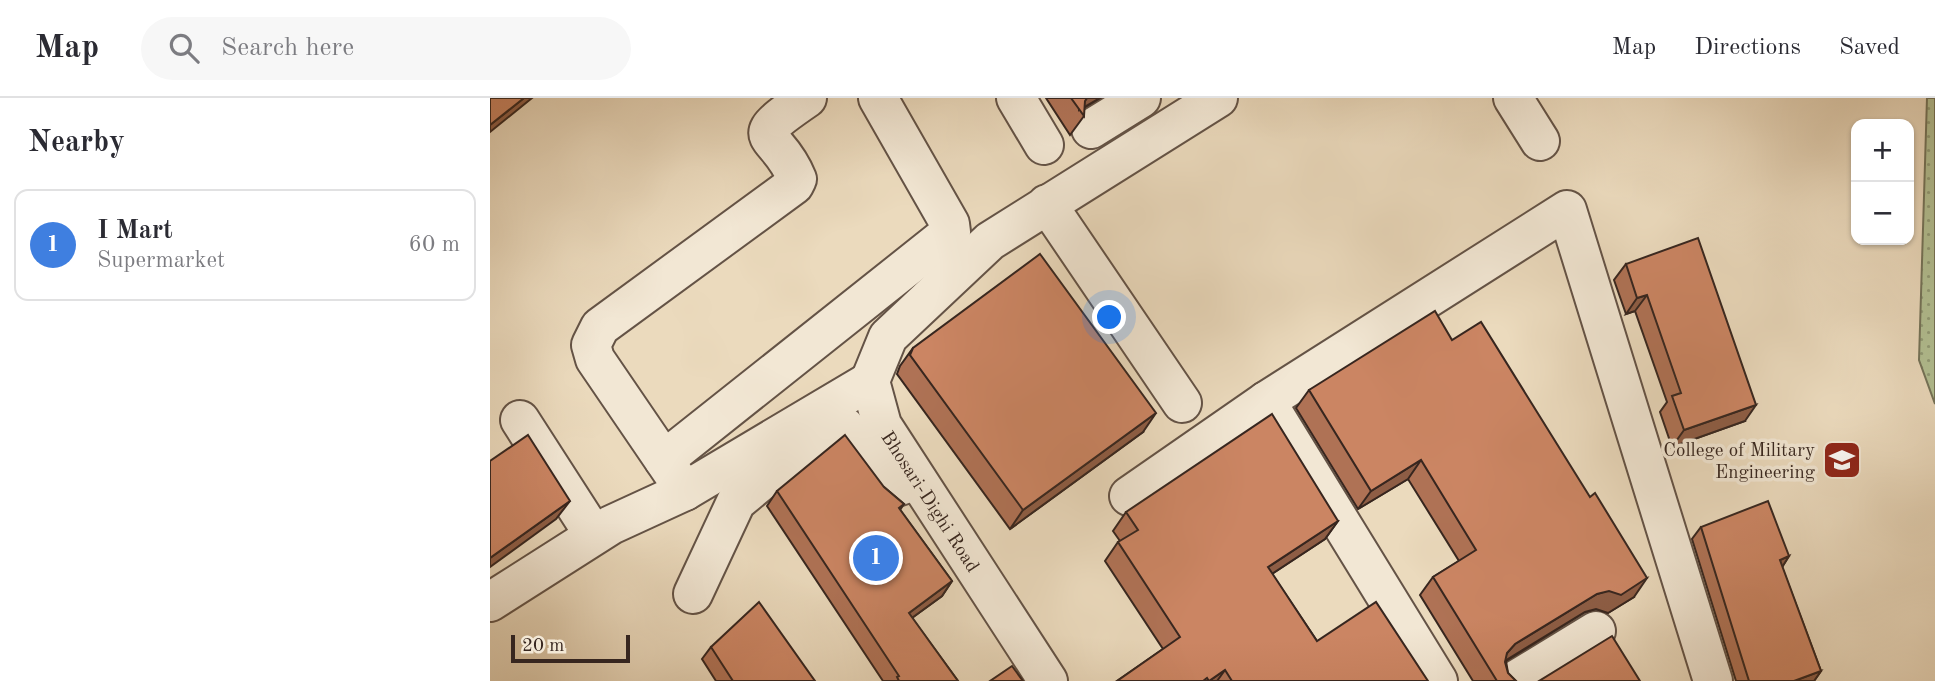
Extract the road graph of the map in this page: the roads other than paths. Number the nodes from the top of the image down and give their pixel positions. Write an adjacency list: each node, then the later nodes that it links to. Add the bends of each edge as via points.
1 (807, 98): 15 (street, via 771,123 767,132 794,171 794,185 600,327 591,345 595,359)
2 (878, 98): 15 (street, via 951,232)
3 (1016, 98): 9 (street)
4 (1141, 98): 7 (street)
5 (1218, 98): 10 (street)
6 (1513, 98): 8 (street)
7 (1091, 129)
8 (1541, 141)
9 (1044, 145)
10 (1047, 204): 11 (street, via 990,241 888,337); 13 (street)
11 (870, 381): 15 (street); 16 (street, Bhosari-Dighi Road, via 882,425)
12 (1266, 401): 17 (street); 23 (street); 25 (street, via 1567,210)
13 (1182, 403)
14 (520, 419): 18 (street)
15 (675, 475): 18 (street)
16 (917, 480): 19 (street, via 891,489 845,427 830,424 736,502); 22 (street, Bhosari-Dighi Road)
17 (1129, 495)
18 (594, 535): 20 (street)
19 (693, 594)
20 (490, 602)
21 (1596, 631): 24 (street)
22 (1048, 681)
23 (1438, 681)
24 (1514, 681)
25 (1713, 681)

